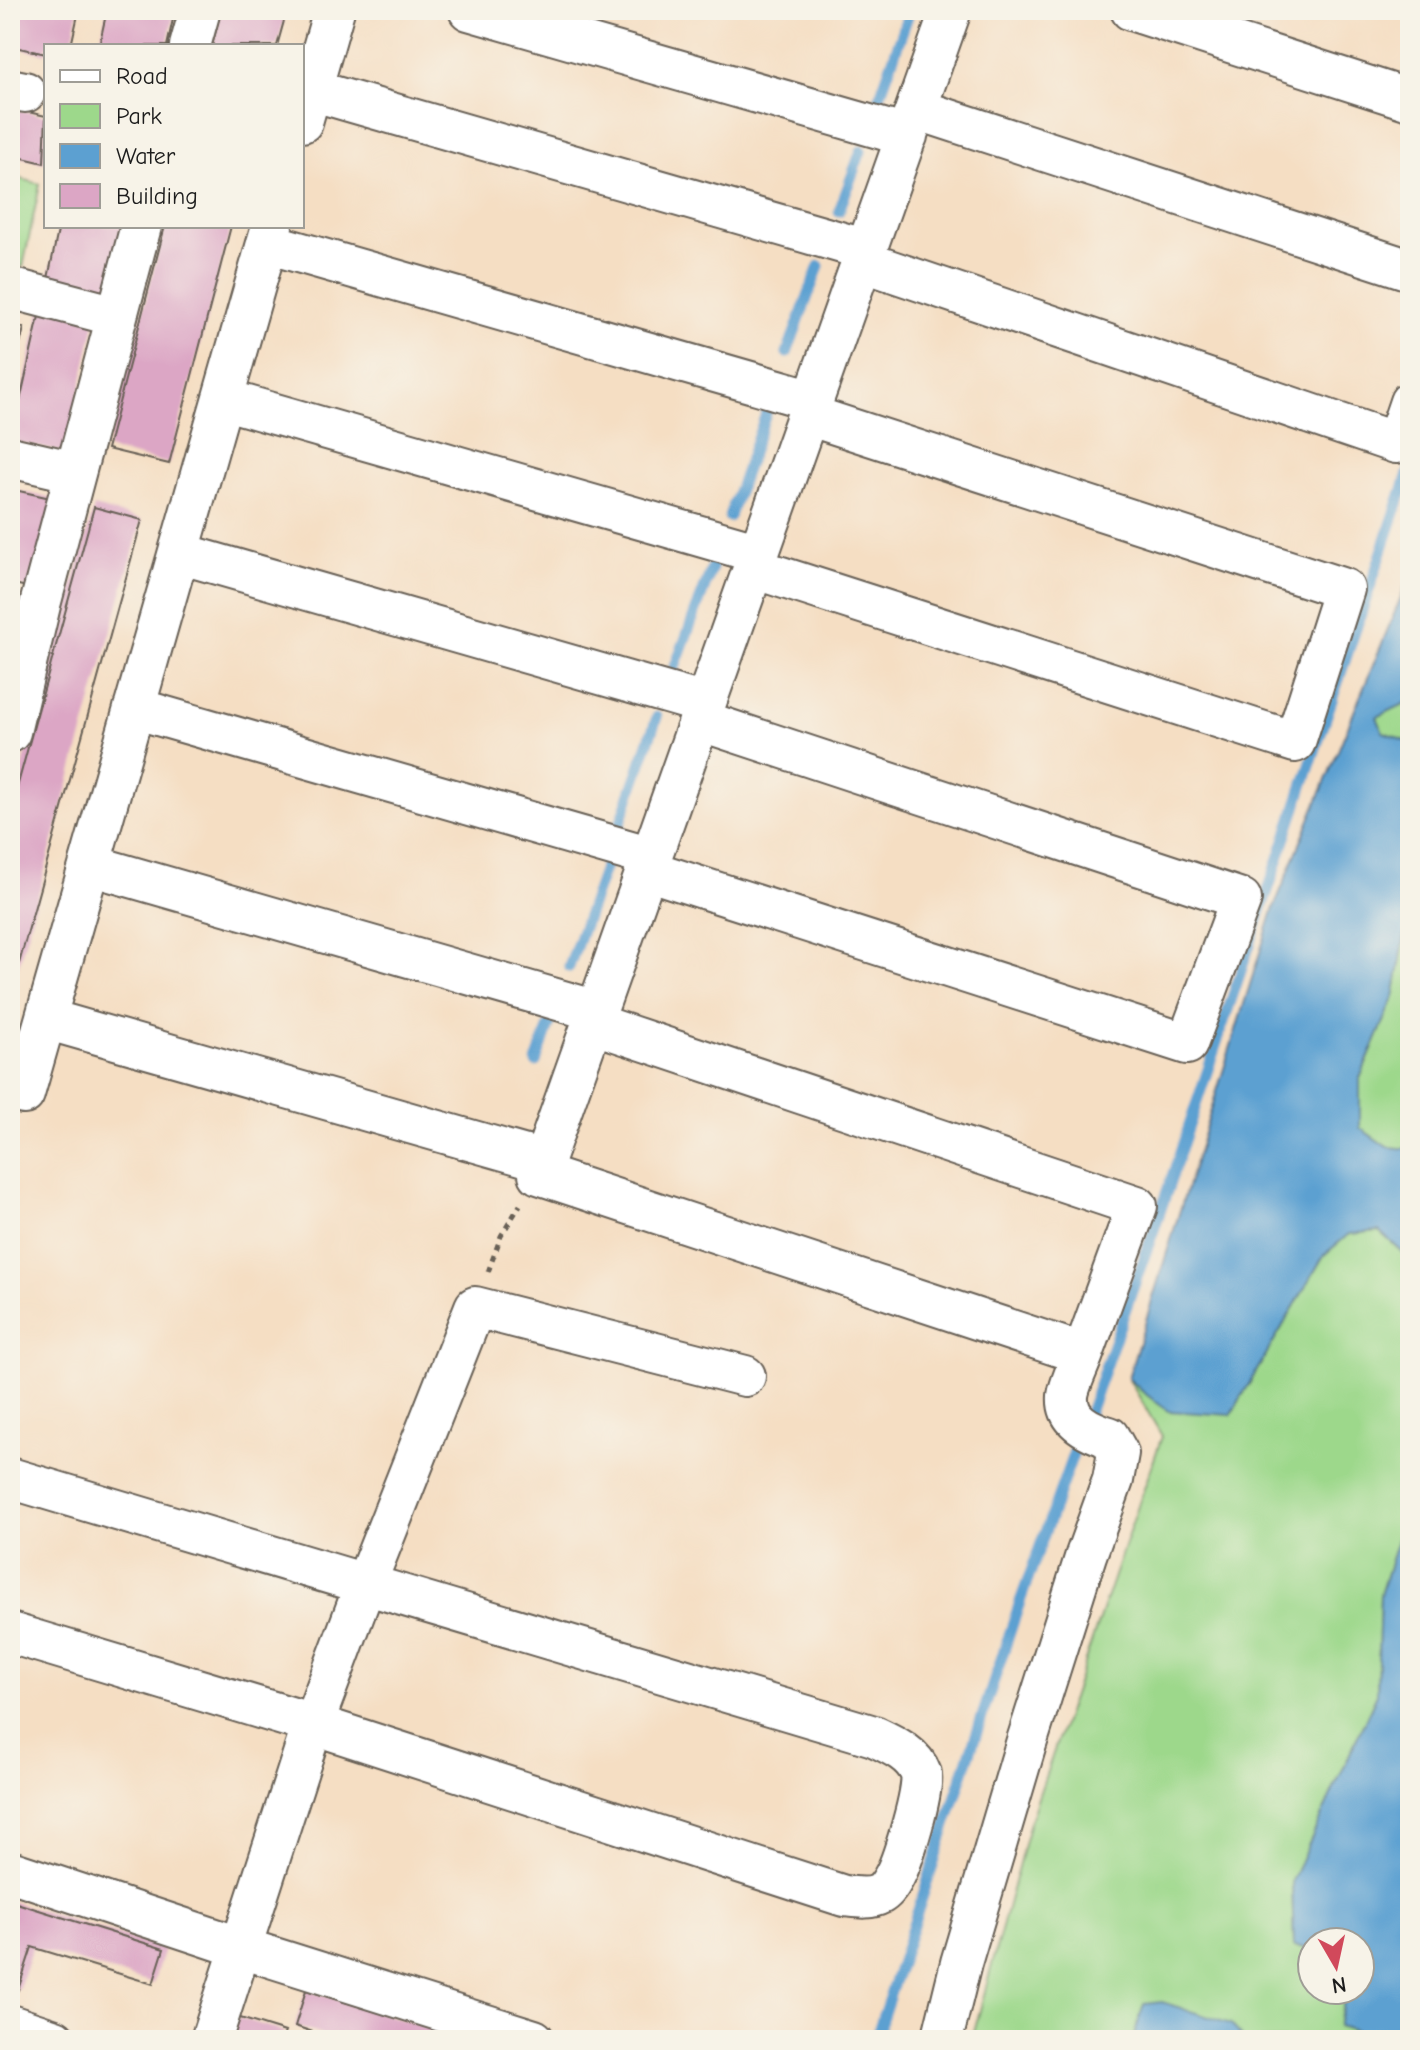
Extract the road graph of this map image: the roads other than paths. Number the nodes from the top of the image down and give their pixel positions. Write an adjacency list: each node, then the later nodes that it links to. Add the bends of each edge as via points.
1 (200, 10): 6 (street)
2 (334, 10): 8 (street)
3 (469, 10): 9 (street)
4 (951, 10): 9 (street)
5 (1131, 10): 7 (street)
6 (191, 44)
7 (1410, 100)
8 (306, 106): 12 (street)
9 (911, 122): 12 (street); 13 (street)
10 (140, 228): 15 (street)
11 (270, 234): 16 (street); 18 (street)
12 (864, 255): 17 (street, via 1396,443); 18 (street)
13 (1410, 270)
14 (10, 288): 15 (street)
15 (116, 316): 20 (street)
16 (223, 399): 21 (street); 22 (street)
17 (1410, 402)
18 (810, 407): 22 (street); 22 (street, via 1344,589 1295,742)
19 (10, 457): 20 (street)
20 (75, 472): 23 (street)
21 (179, 553): 24 (street); 25 (street)
22 (756, 560): 25 (street)
23 (25, 597): 26 (street)
24 (134, 708): 27 (street); 28 (street)
25 (702, 712): 27 (street); 27 (street, via 1241,899 1187,1044)
26 (10, 732)
27 (649, 864): 29 (street)
28 (90, 865): 29 (street); 30 (street)
29 (594, 1017): 32 (street); 33 (street, via 1137,1206)
30 (46, 1019): 31 (street); 32 (street)
31 (24, 1094)
32 (541, 1167): 33 (street)
33 (1083, 1354): 45 (street, via 1068,1396 1072,1416 1089,1431 1109,1437 1118,1453 1113,1480 1026,1744)
34 (745, 1376): 36 (street, via 475,1307)
35 (10, 1478): 36 (street)
36 (365, 1585): 38 (street); 38 (street, via 859,1731 899,1748 922,1777 895,1875 882,1893 844,1896)
37 (10, 1633): 38 (street)
38 (313, 1724): 40 (street)
39 (10, 1871): 40 (street)
40 (242, 1948): 43 (street); 44 (street)
41 (10, 2025): 42 (street)
42 (55, 2040)
43 (211, 2040)
44 (534, 2040)
45 (942, 2040)

